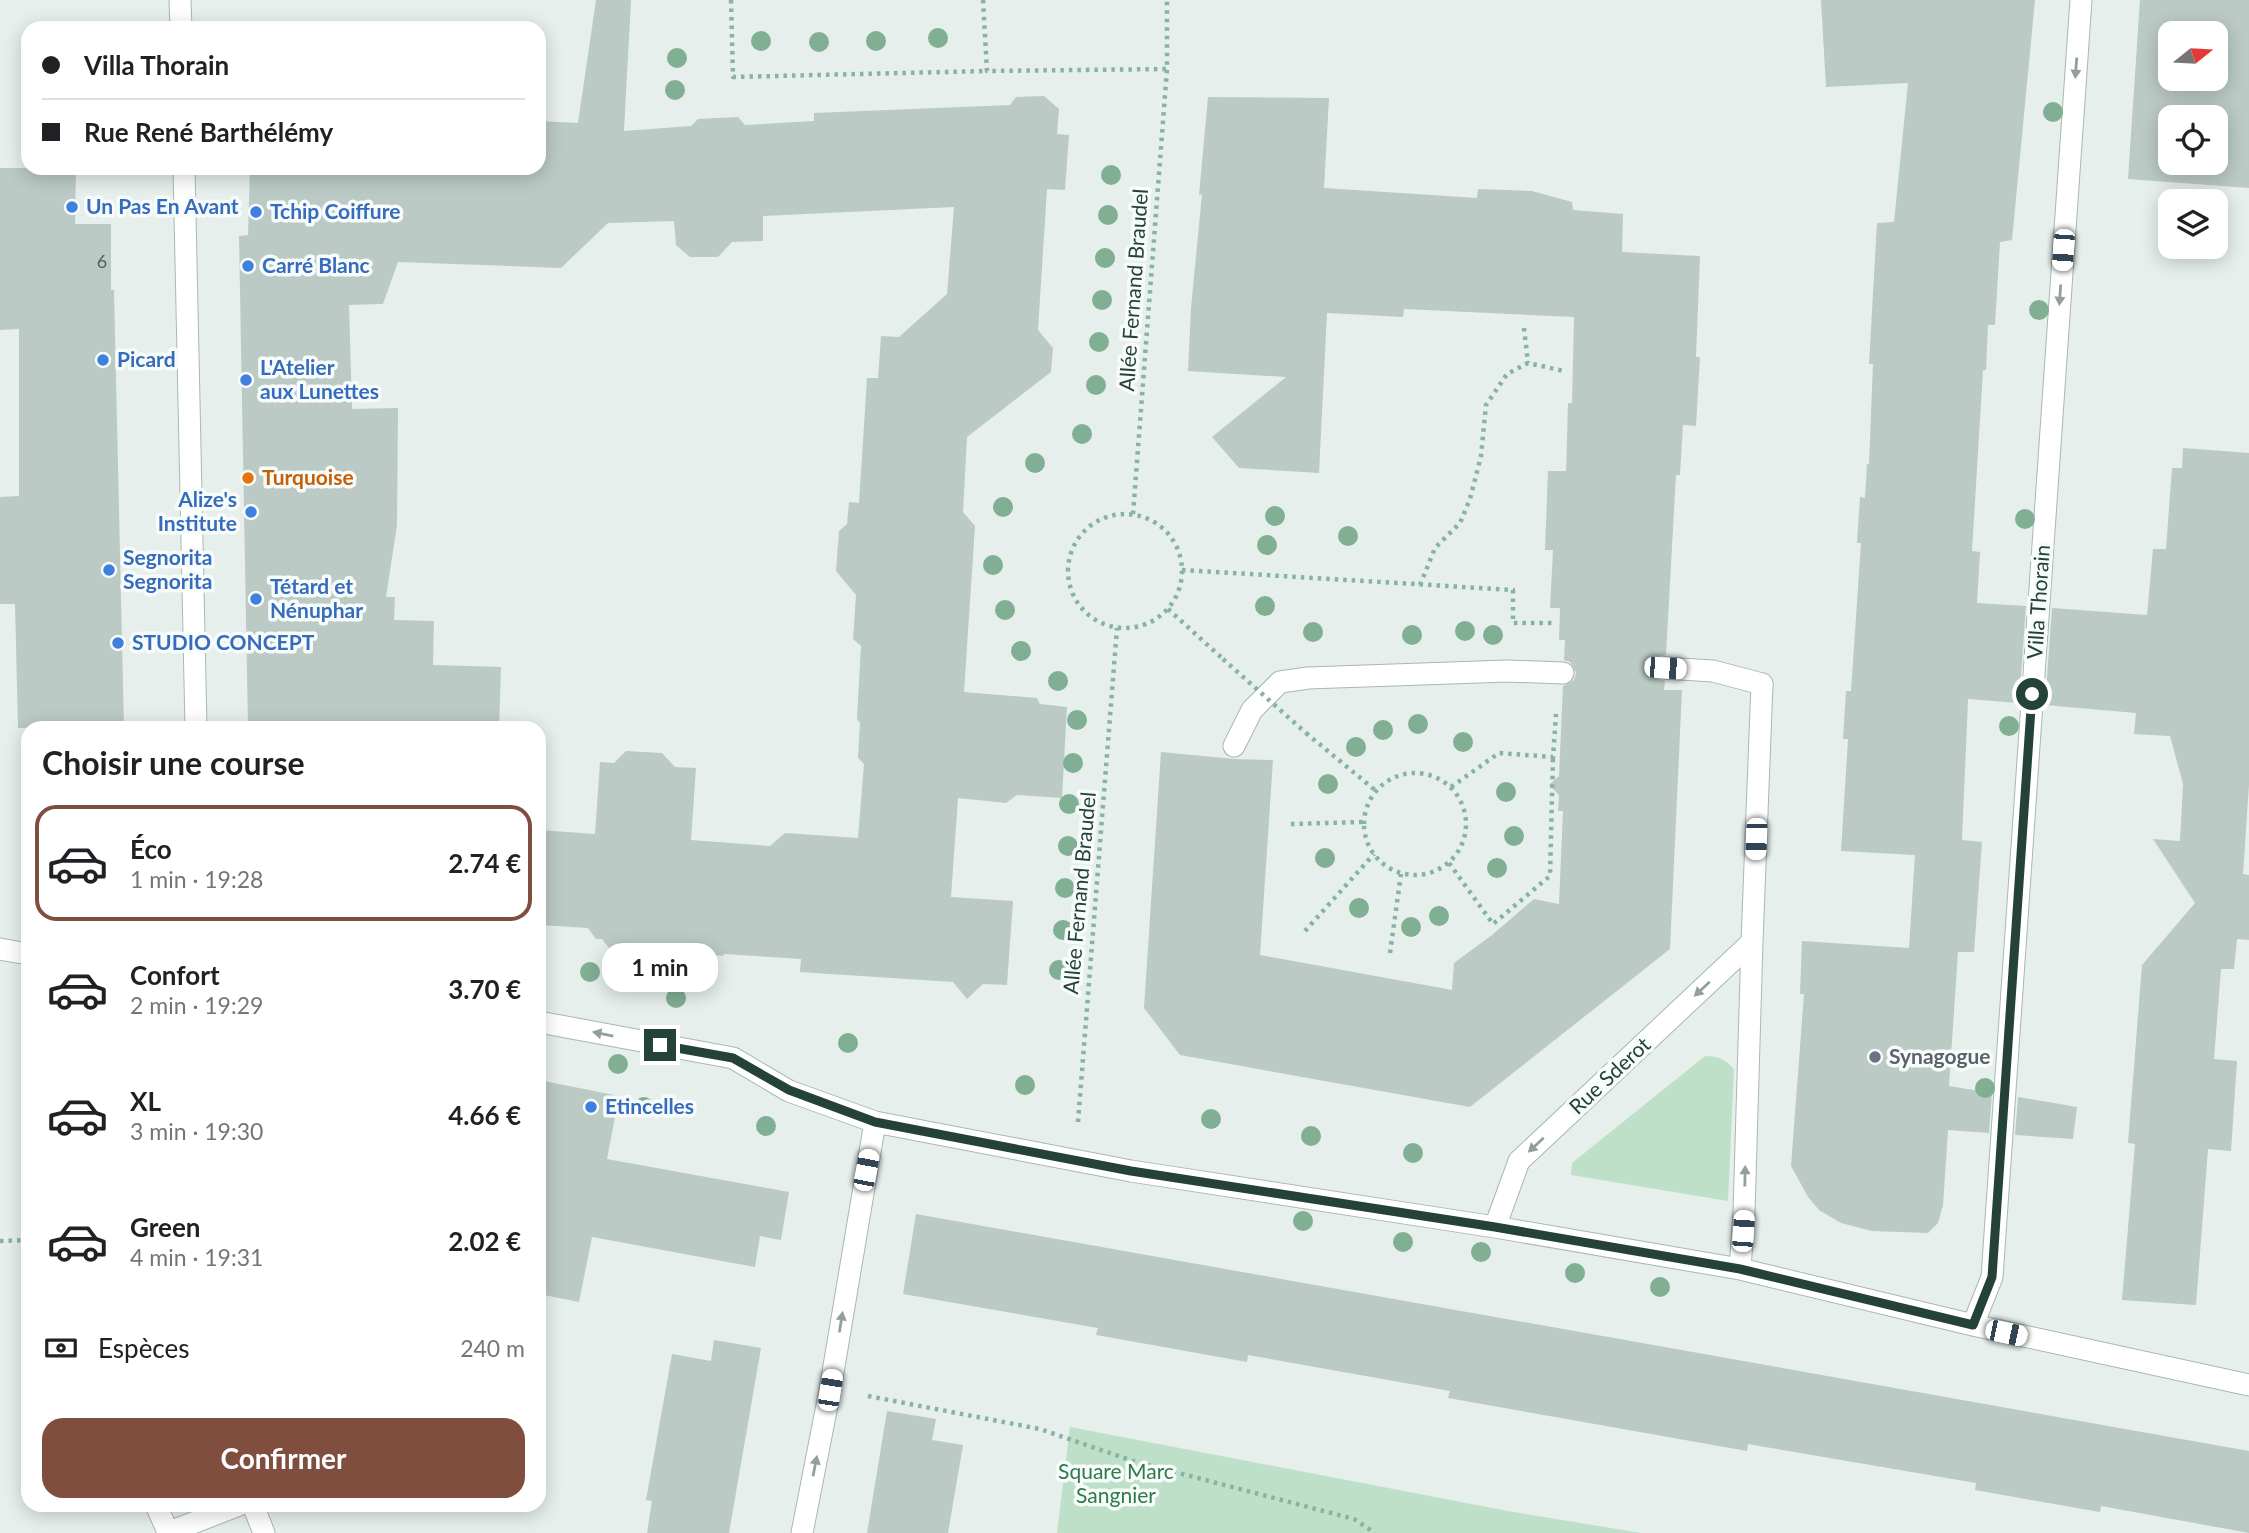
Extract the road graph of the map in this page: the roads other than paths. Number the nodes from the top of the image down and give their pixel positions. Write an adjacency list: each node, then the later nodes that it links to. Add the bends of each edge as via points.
1 (180, 0): 3 (street)
2 (2081, 0): 16 (street, Villa Thorain, one-way to 16, via 1992,1277)
3 (181, 21)
4 (184, 175): 7 (street)
5 (1665, 668): 9 (street, via 1713,671 1762,684)
6 (1563, 673): 8 (street, via 1494,671 1280,682 1252,710)
7 (196, 721)
8 (1234, 746)
9 (1752, 942): 14 (street, Rue Sderot, one-way to 14, via 1519,1161); 15 (street, one-way to 9)
10 (0, 948): 11 (street)
11 (21, 952)
12 (546, 1023): 13 (street, one-way to 12, via 789,1090 733,1058)
13 (875, 1122): 14 (street, via 1074,1161); 23 (street, one-way to 13)
14 (1495, 1227): 15 (street)
15 (1740, 1269): 16 (street)
16 (1973, 1325): 17 (street)
17 (2249, 1385)
18 (159, 1512): 21 (street)
19 (220, 1512): 21 (street)
20 (256, 1512): 22 (street)
21 (167, 1532)
22 (264, 1533)
23 (802, 1533)

